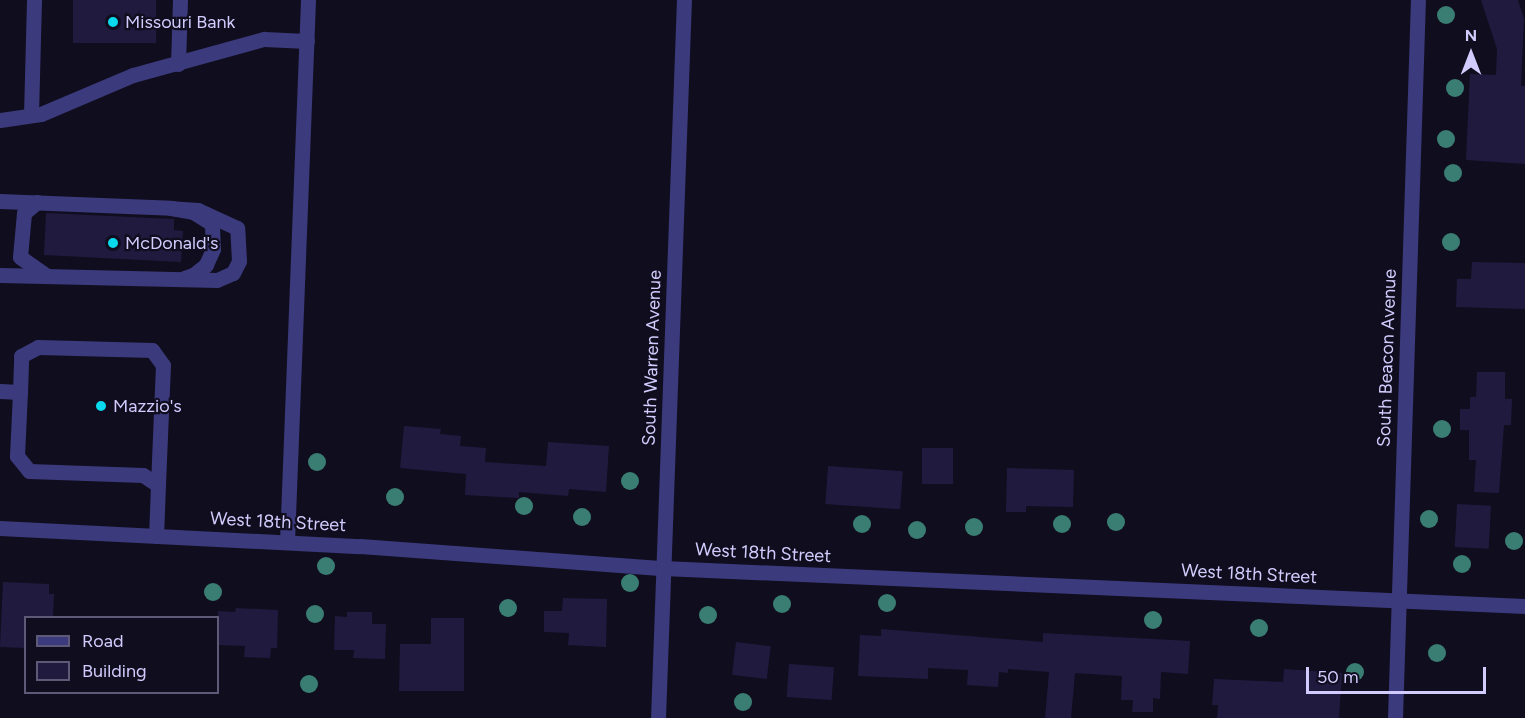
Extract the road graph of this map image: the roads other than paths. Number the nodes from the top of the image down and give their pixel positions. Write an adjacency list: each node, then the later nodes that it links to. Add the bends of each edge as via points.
1 (34, 0): 8 (street)
2 (180, 0): 7 (street)
3 (308, 0): 6 (street)
4 (684, 0): 22 (street, South Warren Avenue)
5 (1418, 0): 23 (street, South Beacon Avenue)
6 (307, 41): 7 (street, via 264,39); 21 (street)
7 (178, 64): 8 (street, via 134,75)
8 (31, 115): 9 (street)
9 (0, 120)
10 (0, 201): 11 (street)
11 (37, 202): 12 (street); 14 (street, via 24,213 20,256)
12 (171, 208): 15 (street, via 193,212 212,224 213,249 206,264); 15 (street, via 198,210 237,228 239,261 233,273 217,280)
13 (0, 275): 14 (street)
14 (46, 276): 15 (street)
15 (181, 279)
16 (0, 391): 17 (street)
17 (20, 392): 18 (street, via 17,456 29,471 142,475); 18 (street, via 21,356 38,347 152,350 163,365)
18 (158, 485): 20 (street)
19 (0, 528): 20 (street, West 18th Street)
20 (156, 536): 21 (street, West 18th Street)
21 (287, 542): 22 (street, West 18th Street)
22 (663, 568): 23 (street, West 18th Street); 25 (street, South Warren Avenue)
23 (1399, 600): 24 (street, West 18th Street); 26 (street, South Beacon Avenue)
24 (1525, 606)
25 (658, 718)
26 (1395, 718)

